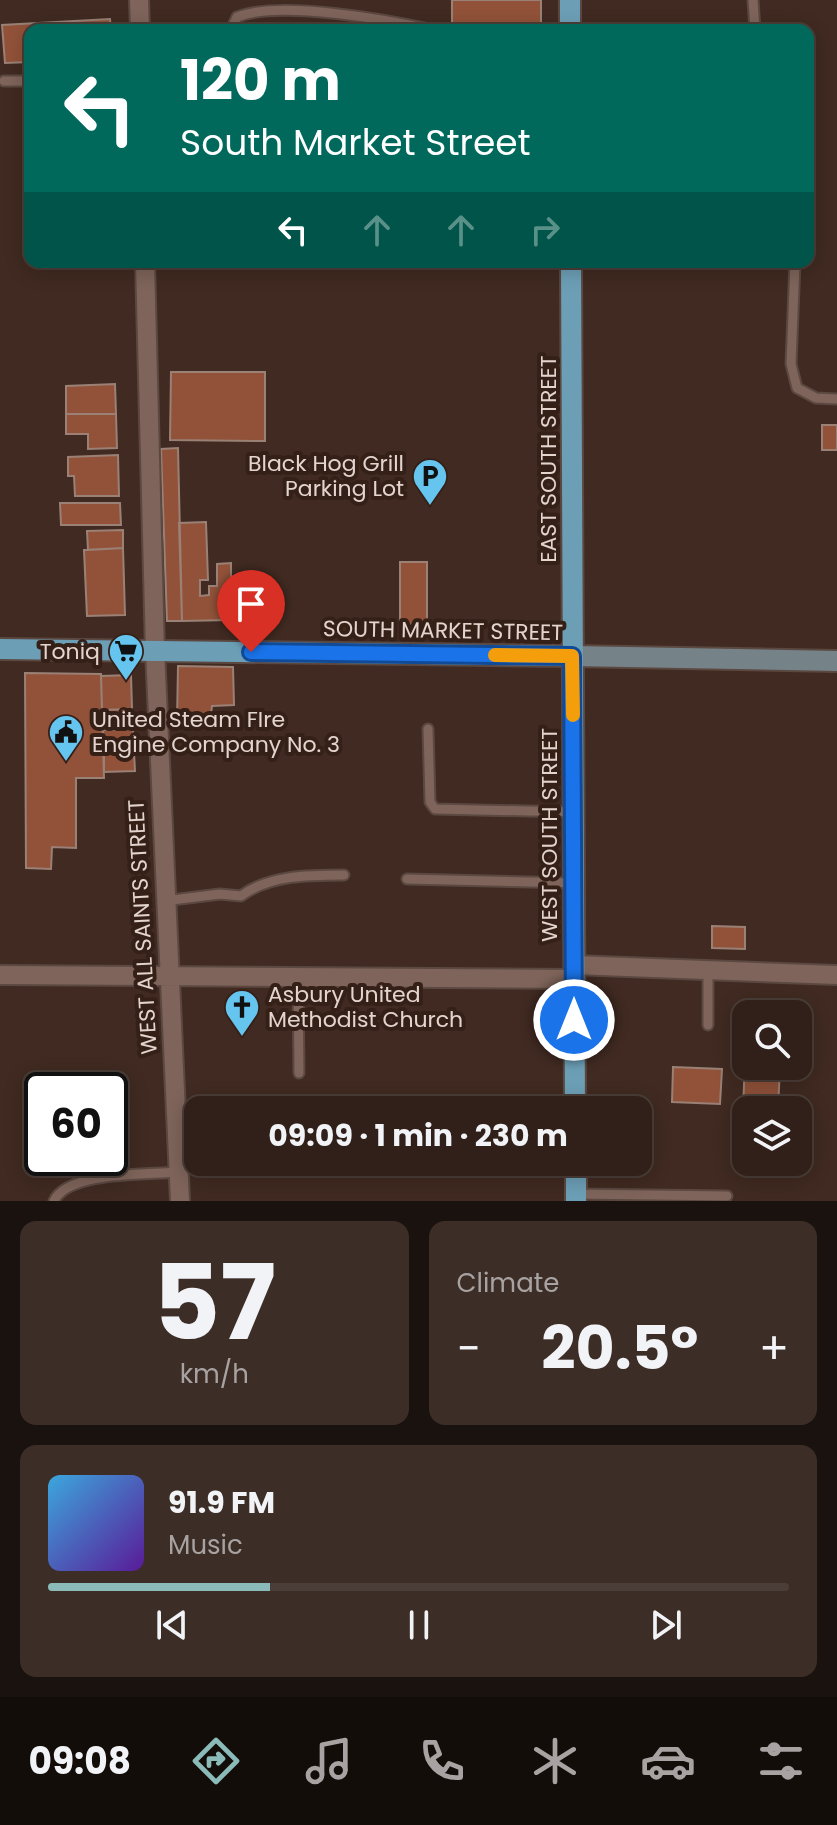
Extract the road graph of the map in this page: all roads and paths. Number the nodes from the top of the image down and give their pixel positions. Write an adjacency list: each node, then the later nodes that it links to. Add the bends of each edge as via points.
1 (139, 0): 4 (street)
2 (570, 0): 7 (main road)
3 (753, 0): 8 (lane)
4 (140, 24)
5 (234, 24): 6 (lane, via 237,17 259,13 353,14)
6 (404, 24)
7 (570, 24)
8 (755, 24)
9 (4, 81): 10 (lane)
10 (24, 81)
11 (145, 268): 16 (street, WEST ALL SAINTS STREET)
12 (571, 268): 17 (main road, EAST SOUTH STREET)
13 (795, 268): 14 (lane, via 791,364 797,388 816,398)
14 (837, 399)
15 (0, 649): 16 (main road, SOUTH MARKET STREET)
16 (155, 651): 17 (main road, SOUTH MARKET STREET); 24 (street, WEST ALL SAINTS STREET)
17 (572, 656): 18 (main road, SOUTH MARKET STREET); 20 (main road, WEST SOUTH STREET)
18 (837, 661)
19 (428, 729): 20 (lane, via 430,802 435,809)
20 (573, 812): 23 (main road, WEST SOUTH STREET)
21 (344, 875): 24 (lane, via 258,884 241,896)
22 (407, 879): 23 (lane)
23 (574, 883): 26 (main road, WEST SOUTH STREET)
24 (164, 901): 29 (street, WEST ALL SAINTS STREET)
25 (708, 968): 26 (street); 28 (street); 31 (lane)
26 (574, 972): 30 (street); 33 (main road, WEST SOUTH STREET)
27 (0, 975): 29 (street)
28 (837, 975)
29 (167, 976): 30 (street); 34 (street, WEST ALL SAINTS STREET)
30 (298, 977): 32 (lane)
31 (708, 1025)
32 (299, 1073)
33 (575, 1096)
34 (178, 1172): 38 (lane, via 76,1181); 39 (street, WEST ALL SAINTS STREET)
35 (576, 1176): 36 (main road)
36 (576, 1197): 37 (lane)
37 (720, 1197)
38 (54, 1201)
39 (180, 1201)

